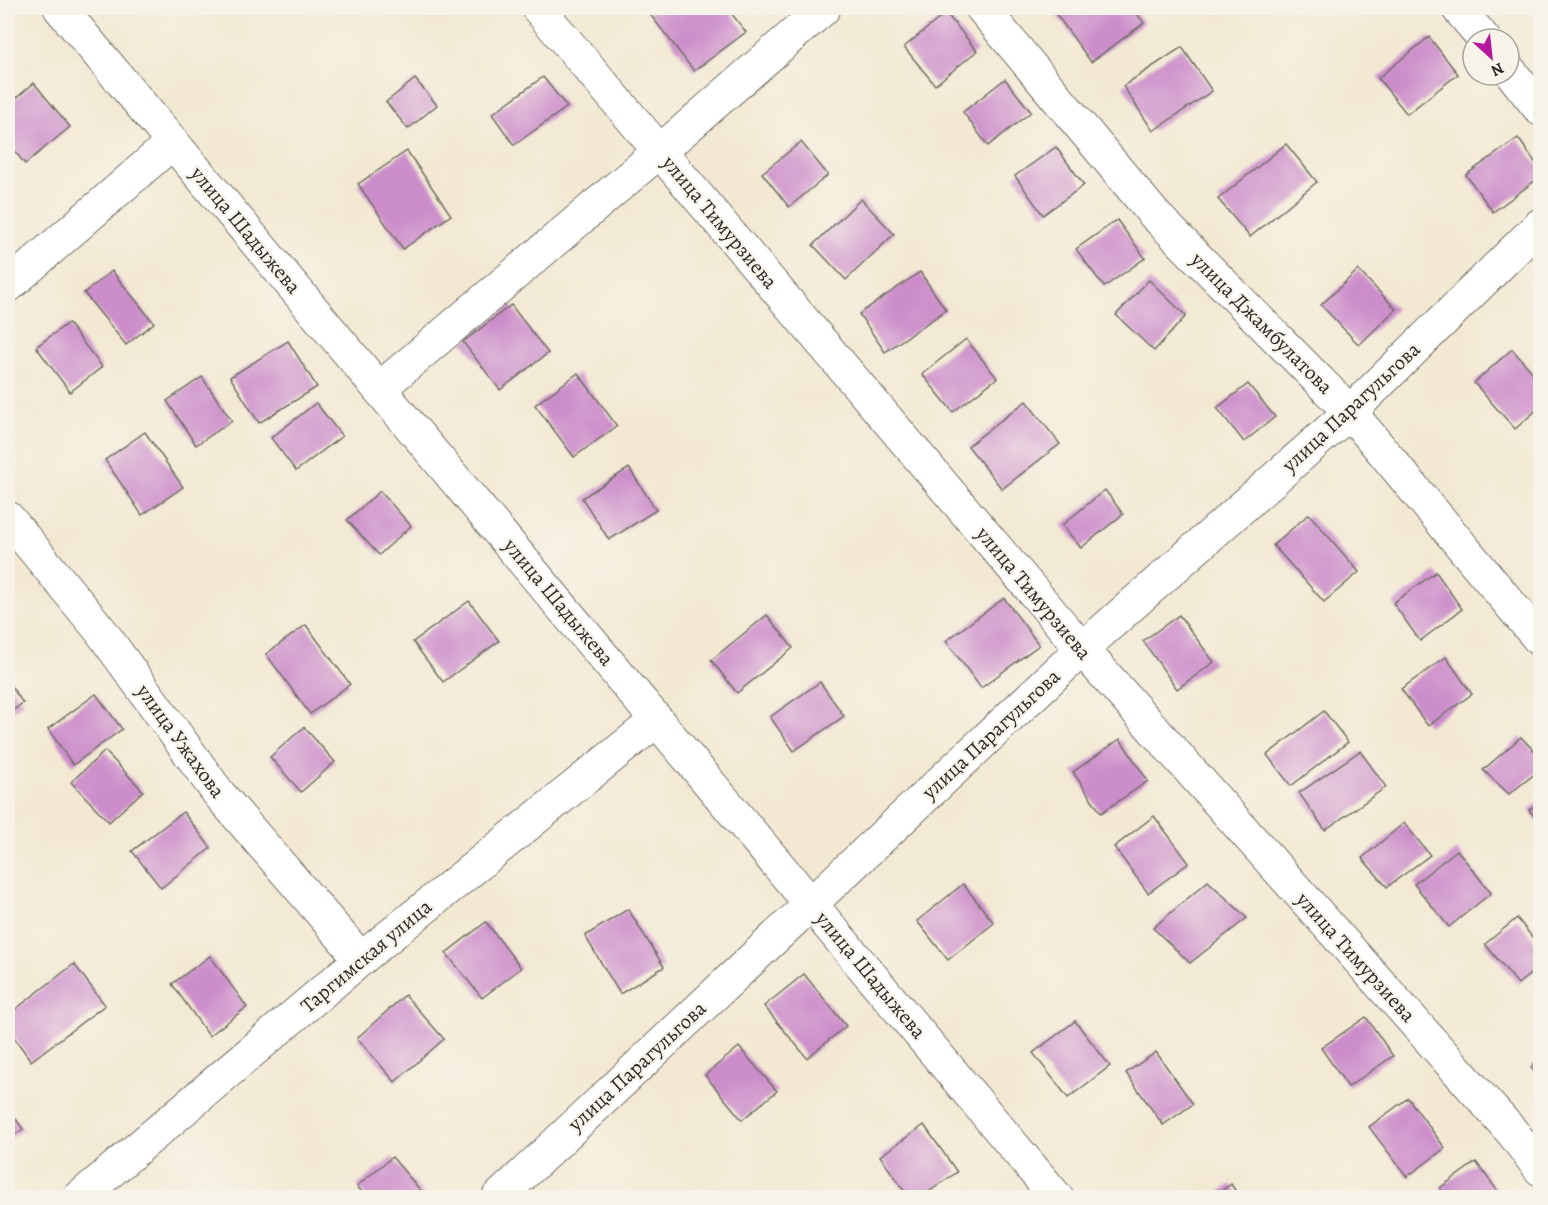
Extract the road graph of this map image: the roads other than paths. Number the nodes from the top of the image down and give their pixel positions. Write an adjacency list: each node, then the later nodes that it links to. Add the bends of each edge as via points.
1 (60, 8): 9 (street, улица Шадыжева)
2 (538, 8): 10 (street, улица Тимурзиева)
3 (824, 8): 10 (street)
4 (982, 8): 14 (street, улица Джамбулатова, via 1154,214)
5 (1458, 8): 6 (street)
6 (1474, 27)
7 (1521, 85): 8 (street)
8 (1540, 109)
9 (173, 142): 12 (street); 13 (street, улица Шадыжева)
10 (660, 151): 13 (street); 17 (street, улица Тимурзиева)
11 (1540, 225): 14 (street, улица Парагульгова)
12 (8, 286)
13 (380, 389): 18 (street, улица Шадыжева)
14 (1350, 412): 16 (street, улица Джамбулатова); 17 (street, улица Парагульгова)
15 (8, 518): 20 (street, улица Ужахова, via 100,631 219,794)
16 (1540, 640)
17 (1082, 649): 19 (street, улица Парагульгова); 21 (street, улица Тимурзиева, via 1497,1115)
18 (657, 720): 19 (street, улица Шадыжева); 20 (street, Таргимская улица)
19 (810, 902): 22 (street, улица Шадыжева); 24 (street, улица Парагульгова)
20 (361, 959): 23 (street, Таргимская улица)
21 (1540, 1169)
22 (1047, 1194)
23 (79, 1197)
24 (498, 1197)

